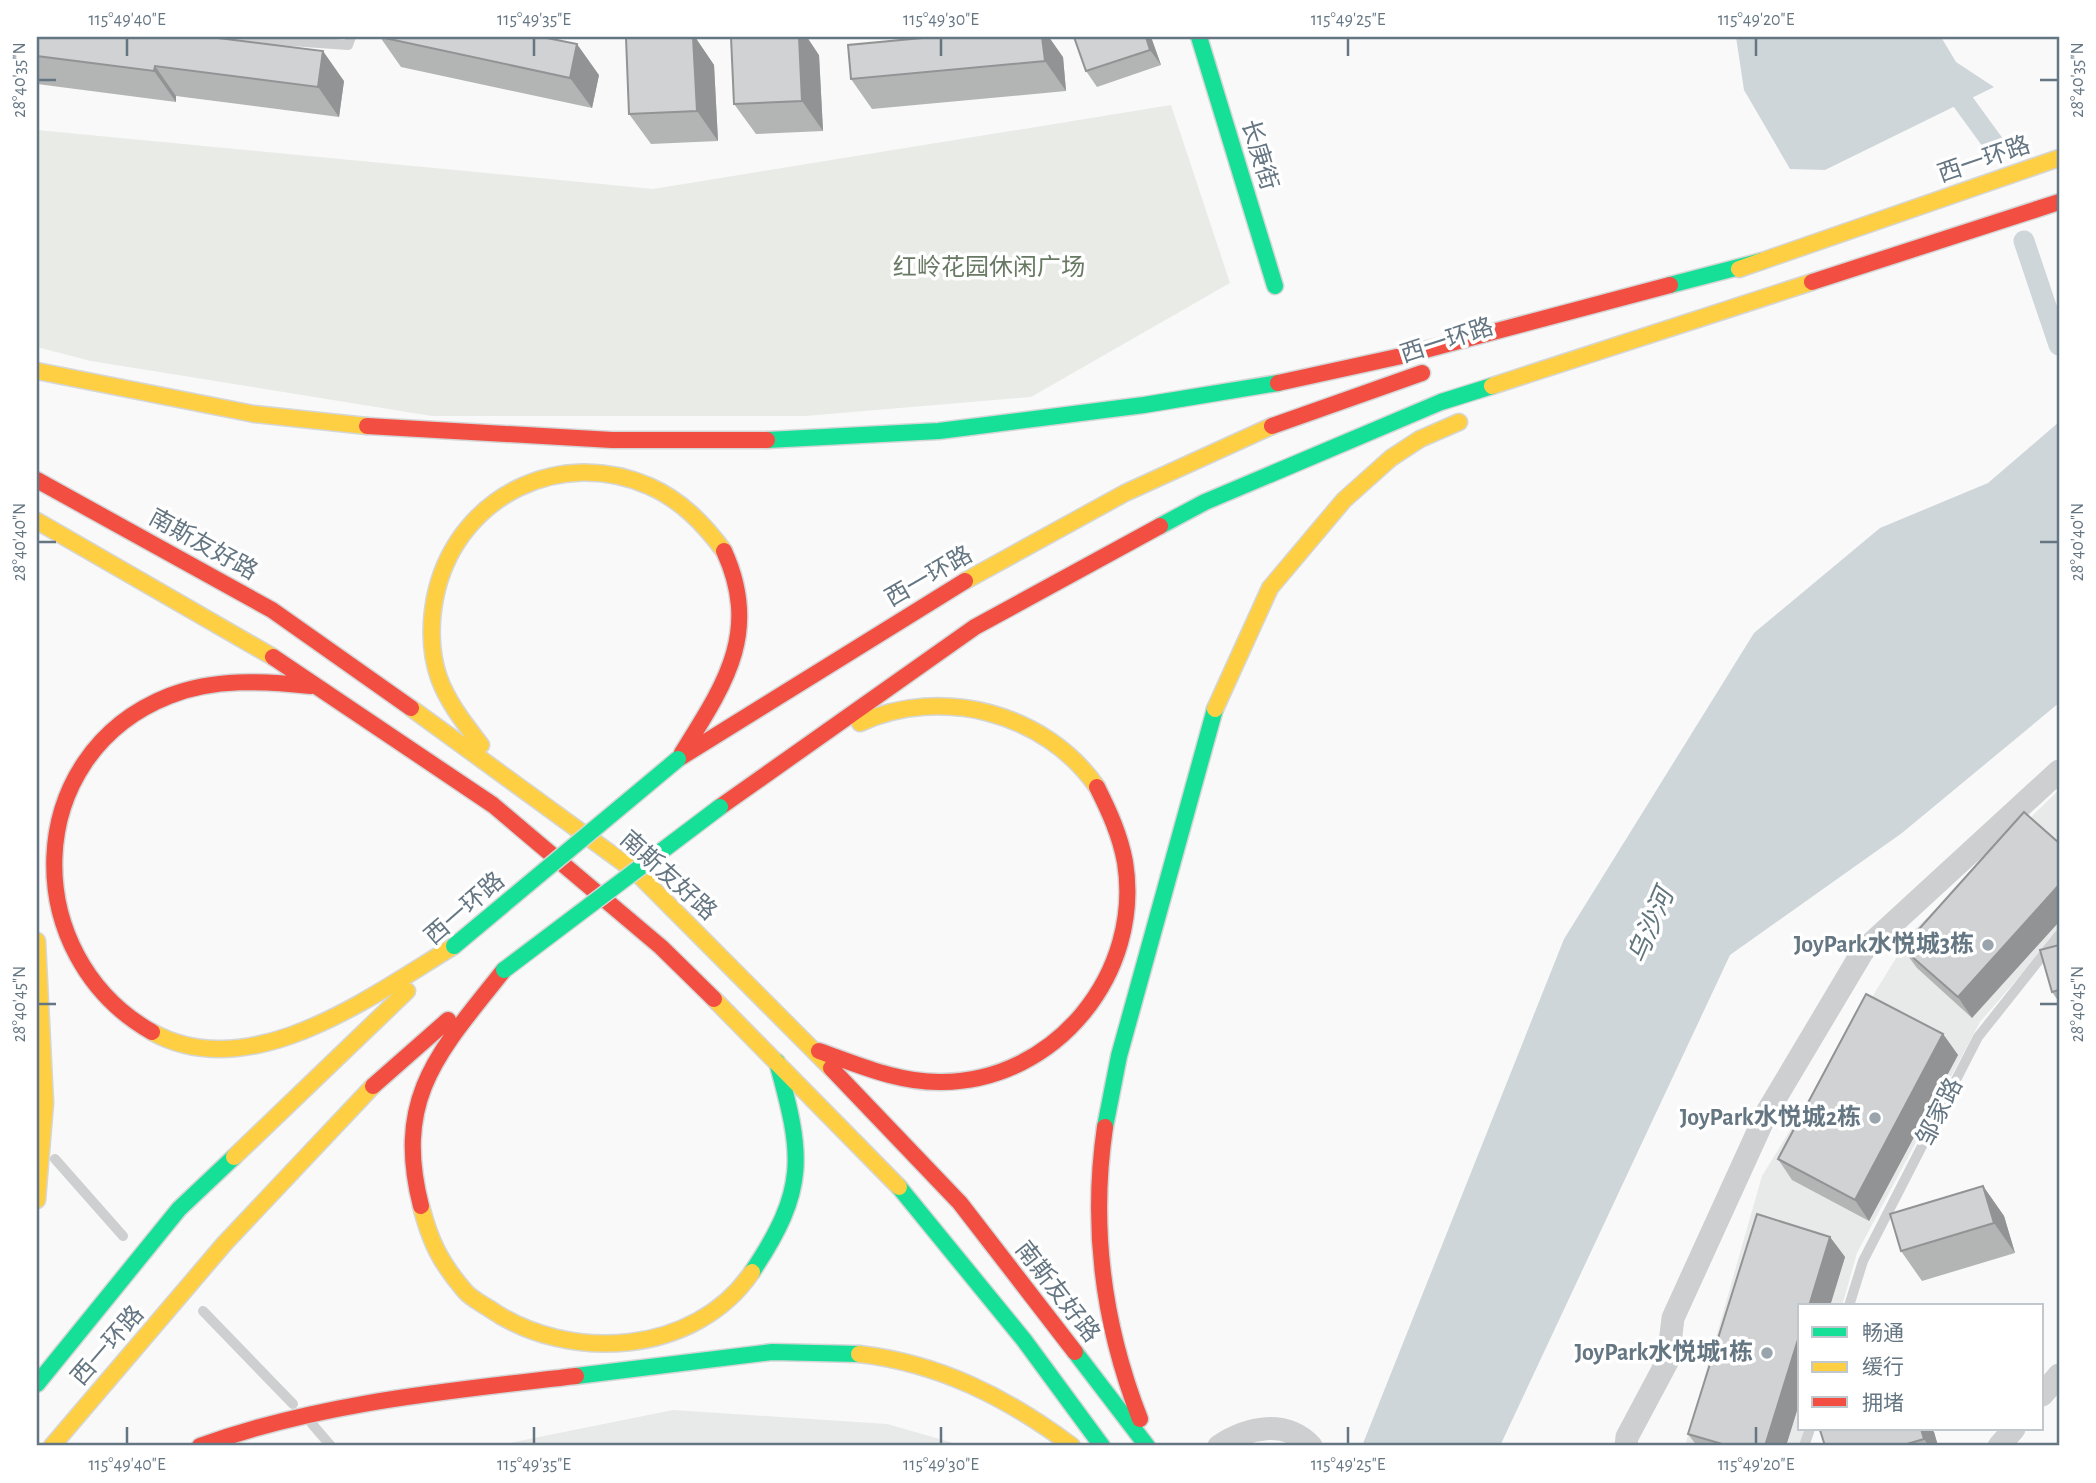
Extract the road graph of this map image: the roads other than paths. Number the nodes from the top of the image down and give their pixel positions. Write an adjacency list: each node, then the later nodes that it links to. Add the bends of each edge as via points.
1 (231, 37): 2 (lane, via 348,45)
2 (351, 37)
3 (1199, 37): 7 (main road, 长庚街)
4 (2059, 158): 6 (main road, 西一环路)
5 (2059, 202): 8 (main road, 西一环路)
6 (1762, 261): 9 (main road, 西一环路); 11 (main road, via 1406,355 1272,384 939,431 813,440 612,440 400,430 254,414)
7 (1275, 286)
8 (1759, 298): 12 (main road); 20 (main road, 西一环路, via 1441,402 1205,502 975,627)
9 (1496, 348)
10 (1433, 369): 17 (main road, 西一环路, via 1294,416 1125,494 921,606)
11 (37, 371)
12 (1546, 387)
13 (1470, 418): 45 (main road, via 1420,439 1344,500 1270,588 1218,698 1119,1056 1098,1174 1097,1242 1105,1297 1127,1389)
14 (37, 480): 18 (main road, 南斯友好路, via 272,610)
15 (37, 521): 16 (main road, via 258,647)
16 (318, 687): 23 (main road, via 265,681 200,686 153,703 117,726 82,768 58,817 55,865 60,923 82,967 112,1007 167,1043 218,1051 267,1043 322,1020); 26 (main road, via 493,805 661,947)
17 (678, 759): 18 (main road, via 712,704 732,658 741,613 733,567 712,530 681,502 637,480 598,472 555,473 517,486 475,515 448,553 434,590 430,632 436,669 455,711); 23 (main road, 西一环路, bridge)
18 (499, 769): 25 (main road, 南斯友好路, via 636,872)
19 (2059, 771): 48 (street, via 1863,951 1766,1114 1673,1318 1668,1360)
20 (720, 807): 24 (main road, 西一环路, bridge); 25 (main road, via 863,721 909,707 948,704 1030,728 1066,754 1095,784 1115,821 1127,865 1127,921 1114,969 1091,1010 1064,1037 1004,1071 969,1080 931,1082 886,1074)
21 (2059, 935): 30 (lane, 邹家路, via 1978,1037 1863,1261)
22 (37, 941): 28 (main road, via 46,1047 44,1159)
23 (454, 946): 33 (main road, 西一环路, via 179,1209)
24 (504, 971): 26 (main road, via 444,1044 422,1084 411,1155 414,1193 436,1258 486,1312 527,1331 566,1343 645,1343 681,1331 715,1312 746,1283 770,1249 787,1210 794,1177 796,1135); 39 (main road, 西一环路, via 372,1087 225,1243)
25 (812, 1048): 44 (main road, 南斯友好路, via 960,1203)
26 (777, 1060): 43 (main road, via 918,1206)
27 (55, 1159): 29 (lane)
28 (37, 1200)
29 (123, 1236)
30 (1850, 1304)
31 (203, 1311): 35 (lane)
32 (2059, 1375): 34 (street)
33 (37, 1384)
34 (2044, 1393)
35 (293, 1404)
36 (312, 1424): 41 (lane)
37 (2013, 1430): 49 (street)
38 (1238, 1441): 46 (street); 47 (street, via 1270,1427 1289,1430)
39 (52, 1446)
40 (200, 1446): 42 (main road, via 302,1414 789,1350 878,1356 932,1368 984,1388)
41 (331, 1446)
42 (1072, 1446)
43 (1102, 1446)
44 (1147, 1446)
45 (1152, 1446)
46 (1219, 1446)
47 (1311, 1446)
48 (1626, 1446)
49 (1999, 1446)

